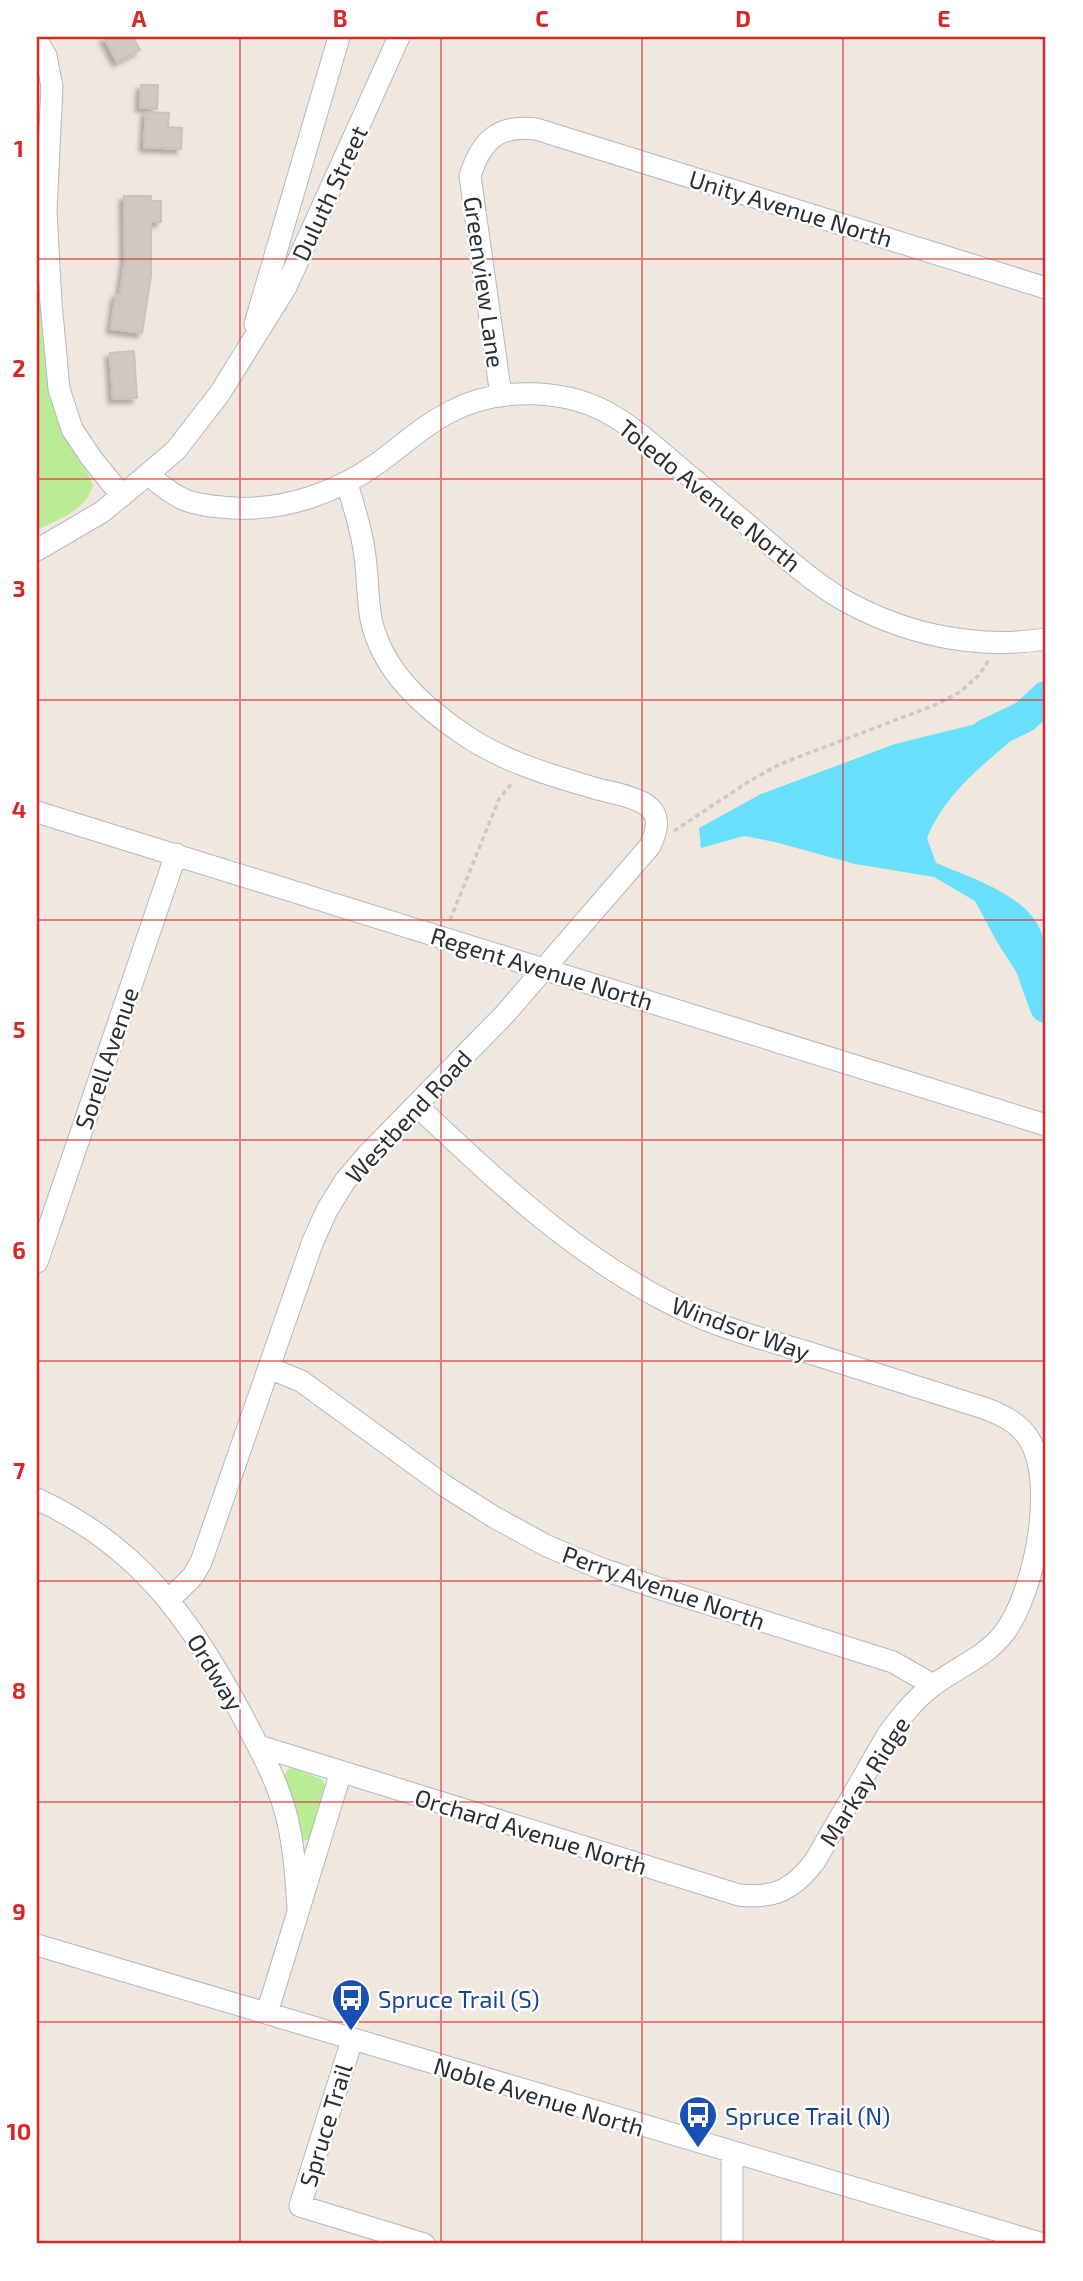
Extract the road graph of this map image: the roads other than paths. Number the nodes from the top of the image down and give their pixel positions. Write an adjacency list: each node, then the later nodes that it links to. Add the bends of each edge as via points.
1 (339, 37): 6 (street, Duluth Street)
2 (399, 37): 6 (street, Duluth Street, via 286,287)
3 (37, 41): 7 (street, via 46,56 51,86)
4 (536, 129): 5 (street, Unity Avenue North); 8 (street, Greenview Lane, via 518,127 499,133 476,158 470,176)
5 (1046, 288)
6 (250, 344): 9 (street, Duluth Street, via 197,424)
7 (46, 361): 11 (street, via 72,429)
8 (501, 396): 10 (street, Toledo Avenue North, via 453,410); 13 (street, Toledo Avenue North, via 550,394 614,415 800,568 839,597 884,619 931,635 980,643)
9 (148, 474): 10 (street, Toledo Avenue North, via 191,503 260,509); 11 (street, Duluth Street)
10 (347, 483): 16 (street, Westbend Road, via 364,551 372,620 400,680 467,737 549,775 646,804 657,819 650,846)
11 (122, 496): 12 (street, Duluth Street)
12 (37, 550)
13 (1046, 639)
14 (37, 812): 15 (street, Regent Avenue North)
15 (176, 854): 16 (street, Regent Avenue North); 19 (street, Sorell Avenue)
16 (544, 969): 17 (street, Westbend Road); 18 (street, Regent Avenue North)
17 (416, 1105): 20 (street, Westbend Road, via 360,1163 327,1210); 21 (street, Windsor Way, via 546,1222 658,1296 741,1332 987,1409 1018,1425)
18 (1046, 1125)
19 (37, 1262)
20 (269, 1368): 23 (street, Westbend Road, via 201,1562); 24 (street, Perry Avenue North, via 301,1381 444,1486 547,1546 646,1584 893,1662)
21 (1030, 1441): 24 (street, Markay Ridge, via 1042,1473 1042,1503 1024,1598 991,1647)
22 (37, 1499): 23 (street, Ordway, via 102,1536)
23 (169, 1601): 25 (street, Ordway, via 209,1656)
24 (933, 1685): 27 (street, Markay Ridge, via 888,1734)
25 (259, 1746): 26 (street, Orchard Avenue North); 28 (street, Ordway, via 287,1817)
26 (341, 1772): 27 (street, Orchard Avenue North, via 739,1895 771,1895); 28 (street, Ordway)
27 (802, 1878)
28 (298, 1908): 30 (street, Ordway)
29 (37, 1945): 30 (street, Noble Avenue North)
30 (267, 2013): 31 (street, Noble Avenue North)
31 (352, 2040): 32 (street, Noble Avenue North); 33 (street, Spruce Trail, via 300,2206)
32 (732, 2153): 34 (street); 35 (street, Noble Avenue North)
33 (424, 2244)
34 (732, 2244)
35 (1043, 2244)

